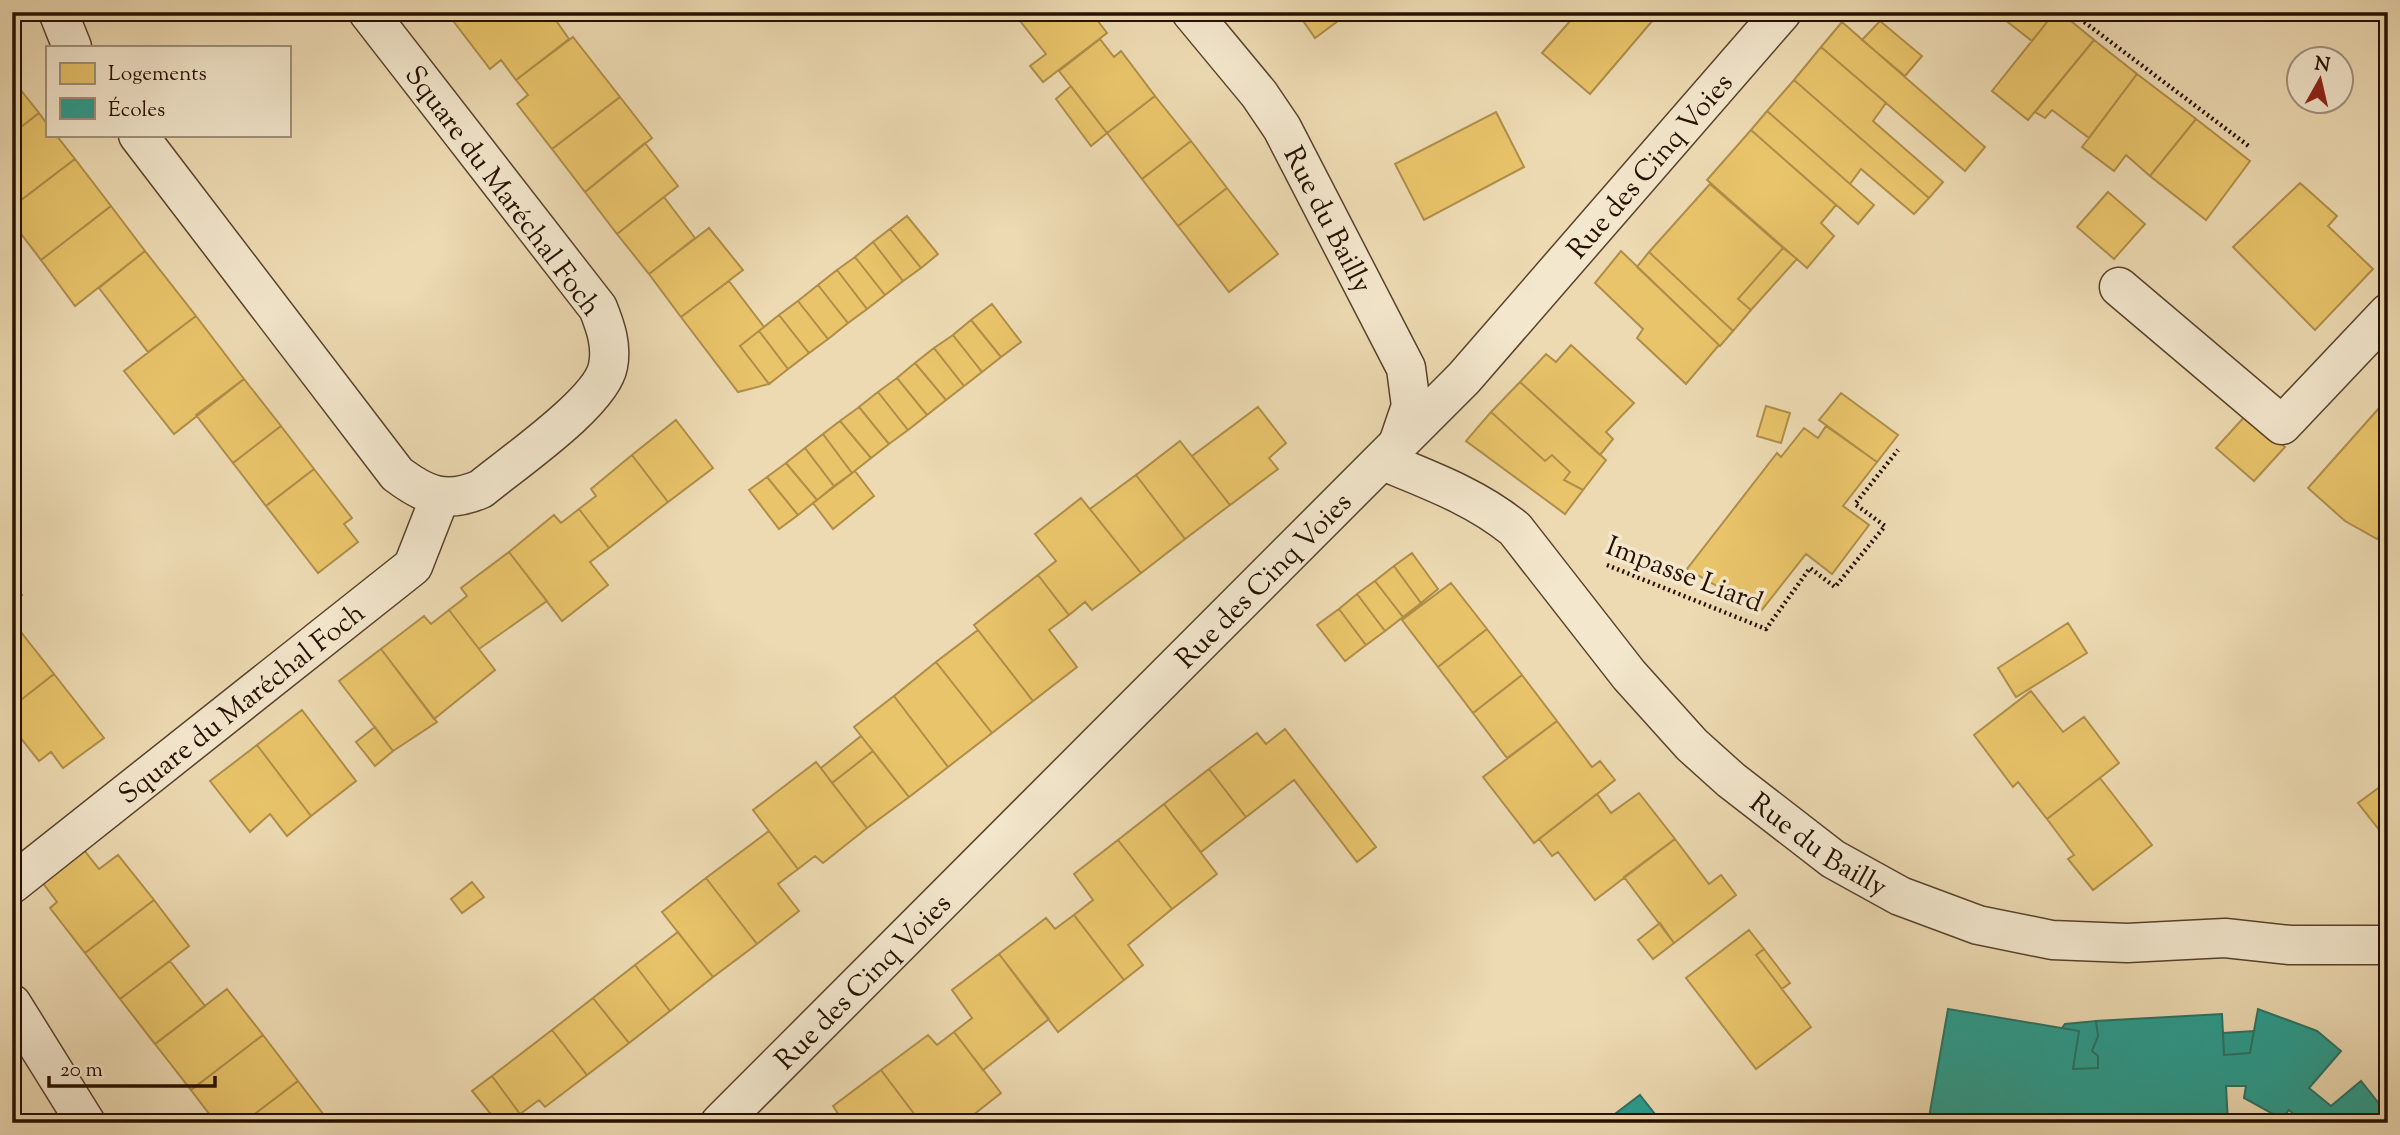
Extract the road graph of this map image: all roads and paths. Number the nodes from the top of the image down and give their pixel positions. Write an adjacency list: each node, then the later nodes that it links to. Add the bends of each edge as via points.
1 (58, 12): 6 (street)
2 (368, 12): 13 (street, Square du Maréchal Foch, via 598,309 609,342 608,368 601,386 582,406 481,489 461,498)
3 (1192, 12): 12 (street, Rue du Bailly, via 1282,128 1406,368 1411,406)
4 (1782, 12): 12 (street, Rue des Cinq Voies, via 1464,378)
5 (2071, 12): 8 (path)
6 (72, 46)
7 (139, 136): 13 (street, via 383,458 413,486)
8 (2250, 147)
9 (2119, 287): 10 (street, via 2282,425)
10 (2388, 313)
11 (1898, 450): 14 (path, Impasse Liard, via 1855,504 1885,526 1835,587 1810,568 1766,629)
12 (1390, 453): 16 (street, Rue du Bailly, via 1492,510 1515,529 1629,675 1692,745 1833,859 1900,896 1978,925 2052,940 2127,943 2225,938 2300,946); 19 (street, Rue des Cinq Voies)
13 (440, 497): 15 (street, Square du Maréchal Foch, via 413,566)
14 (1603, 564)
15 (12, 884)
16 (2388, 945)
17 (12, 1004): 18 (street)
18 (86, 1123)
19 (720, 1123)

